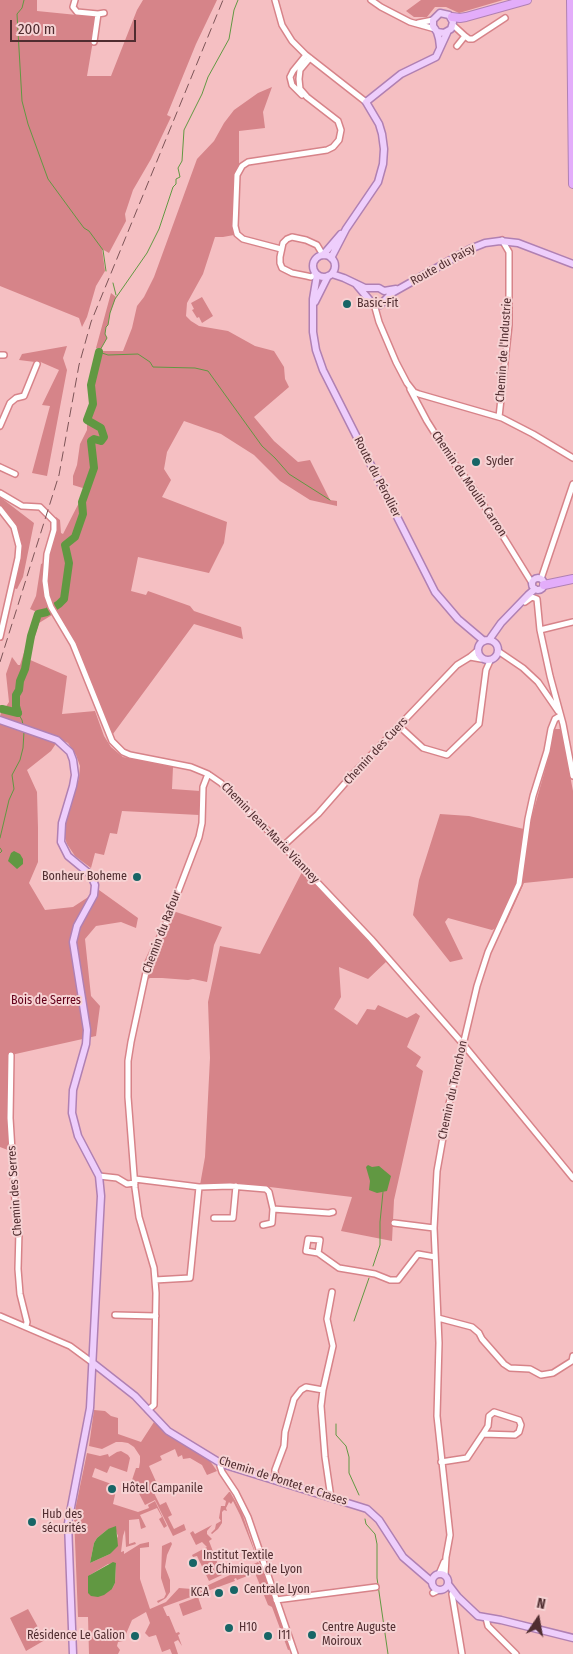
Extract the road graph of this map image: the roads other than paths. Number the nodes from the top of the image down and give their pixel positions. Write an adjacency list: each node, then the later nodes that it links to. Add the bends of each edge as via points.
1 (75, 0): 13 (street, via 76,12 101,14)
2 (275, 0): 16 (street, via 287,35)
3 (371, 0): 9 (street)
4 (527, 0): 8 (highway)
5 (571, 0): 19 (highway)
6 (505, 18): 12 (street, via 473,39)
7 (433, 20): 8 (main road, via 440,13 446,13); 9 (street); 10 (main road)
8 (452, 21): 11 (main road); 12 (street)
9 (418, 24): 10 (street)
10 (436, 30): 11 (main road); 15 (main road)
11 (448, 32): 12 (street); 15 (main road)
12 (464, 35): 14 (street)
13 (94, 42)
14 (457, 46)
15 (440, 51): 18 (main road, via 436,57 401,74)
16 (308, 57): 17 (street, via 299,73 300,89); 17 (street, via 293,71 290,79 294,88); 18 (street)
17 (307, 97): 25 (street, via 338,121 341,133 336,144 327,150 248,162 237,175 235,226 238,234 243,239)
18 (366, 102): 20 (main road, via 381,129 383,164 378,182)
19 (573, 184)
20 (346, 229): 24 (main road); 28 (main road)
21 (502, 240): 22 (main road, Route du Paisy); 26 (street, Chemin de l'Industrie); 33 (main road, Route du Paisy, via 478,245)
22 (518, 243): 26 (street); 29 (main road, Route du Paisy)
23 (318, 246): 24 (street); 25 (street, via 292,237 283,243); 27 (street)
24 (330, 246): 27 (main road)
25 (281, 249): 31 (street, via 282,268 292,273)
26 (508, 252): 45 (street, Chemin de l'Industrie, via 508,325)
27 (323, 254): 28 (main road); 31 (main road, via 312,264)
28 (332, 258): 30 (main road)
29 (573, 264)
30 (332, 273): 31 (main road, via 324,277); 32 (main road); 39 (main road, Route du Pérollier)
31 (314, 275): 39 (main road, Route du Pérollier)
32 (356, 284): 34 (main road); 36 (main road)
33 (400, 288): 35 (main road, Route du Paisy); 37 (main road, Route du Paisy)
34 (374, 289): 35 (main road); 36 (main road)
35 (384, 291): 37 (main road)
36 (369, 298): 38 (main road)
37 (384, 301): 38 (main road); 40 (street)
38 (374, 304): 40 (street)
39 (313, 308): 60 (main road, Route du Pérollier, via 313,332 323,370 429,581 450,611)
40 (378, 322): 42 (street)
41 (38, 364): 46 (street, via 24,396 10,402)
42 (407, 383): 43 (street, via 414,392); 44 (street, Chemin du Moulin Carron)
43 (422, 395): 44 (street, via 416,396); 45 (street)
44 (415, 400): 55 (street, Chemin du Moulin Carron)
45 (499, 417): 47 (street)
46 (0, 426)
47 (573, 458)
48 (0, 467): 49 (street)
49 (15, 474)
50 (573, 484): 54 (street)
51 (0, 494): 71 (street, Chemin Jean-Marie Vianney, via 22,506 40,507 54,521 47,554 47,596 73,644 106,730 115,744 130,755 191,767)
52 (0, 509): 59 (street, via 14,527 19,546)
53 (573, 579): 54 (highway)
54 (543, 582): 55 (main road, via 536,578); 55 (main road, via 541,590)
55 (533, 586): 56 (main road)
56 (515, 608): 58 (street, via 535,597); 60 (main road)
57 (573, 622): 58 (street)
58 (540, 630): 64 (street)
59 (0, 637)
60 (487, 641): 61 (main road); 63 (main road, Route du Pérollier)
61 (477, 651): 62 (street, Chemin des Cuers); 63 (main road)
62 (470, 657): 63 (street); 69 (street, Chemin des Cuers, via 457,665)
63 (490, 657): 65 (street, via 510,660); 69 (street, via 479,724 448,755 423,748)
64 (550, 676): 65 (street); 67 (street)
65 (538, 682): 66 (street)
66 (555, 706): 67 (street); 70 (street)
67 (560, 716): 70 (street, Chemin du Tronchon); 72 (street)
68 (0, 720): 76 (main road, via 57,740 67,748 75,768 61,842 68,856 91,875 95,884 94,895 74,938 87,1030 72,1090 72,1104 78,1136)
69 (399, 726): 73 (street, Chemin des Cuers)
70 (551, 729): 74 (street, Chemin du Tronchon, via 528,819 519,884 482,966)
71 (208, 774): 73 (street, Chemin Jean-Marie Vianney); 78 (street, Chemin du Rafour, via 203,787 199,837 148,963 131,1042 128,1096)
72 (573, 776)
73 (284, 846): 74 (street, Chemin Jean-Marie Vianney)
74 (462, 1044): 77 (street, Chemin Jean-Marie Vianney); 86 (street, Chemin du Tronchon, via 437,1171)
75 (11, 1055): 95 (street, Chemin des Serres, via 10,1118 19,1231 18,1269)
76 (99, 1176): 78 (street, via 117,1178 127,1184); 97 (main road, via 101,1196)
77 (573, 1178)
78 (135, 1181): 80 (street); 89 (street, Chemin du Rafour, via 139,1217)
79 (236, 1186): 80 (street); 81 (street, via 266,1189); 83 (street, via 233,1218)
80 (199, 1187): 89 (street, via 190,1278)
81 (273, 1209): 82 (street); 85 (street, via 272,1223)
82 (332, 1212)
83 (214, 1218)
84 (394, 1223): 86 (street)
85 (263, 1224)
86 (434, 1228): 88 (street, Chemin du Tronchon)
87 (318, 1253): 88 (street, via 340,1268 390,1280 398,1280 418,1254)
88 (435, 1256): 94 (street, Chemin du Tronchon)
89 (155, 1280): 93 (street, Chemin du Rafour)
90 (332, 1292): 98 (street, via 327,1319 333,1346)
91 (115, 1315): 93 (street)
92 (0, 1316): 95 (street)
93 (156, 1316): 99 (street, Chemin du Rafour, via 154,1405)
94 (438, 1318): 96 (street, via 472,1327 510,1368 541,1375 553,1374); 101 (street, Chemin du Tronchon, via 437,1416)
95 (26, 1326): 97 (street, via 70,1346)
96 (572, 1358)
97 (93, 1363): 99 (main road, Chemin de Pontet et Crases); 119 (main road, via 89,1418 68,1523)
98 (323, 1390): 103 (street, via 306,1387 294,1399); 107 (street, via 321,1406)
99 (148, 1410): 102 (main road, Chemin de Pontet et Crases, via 168,1430)
100 (484, 1434): 100 (street, via 515,1435 521,1425 519,1420 494,1412 489,1416); 101 (street, via 467,1458)
101 (441, 1462): 111 (street, Chemin du Tronchon, via 450,1535)
102 (225, 1465): 104 (street); 104 (street, via 220,1466); 105 (main road, Chemin de Pontet et Crases)
103 (276, 1470): 105 (street); 106 (street)
104 (227, 1478): 115 (street, via 248,1517)
105 (268, 1478): 106 (main road, Chemin de Pontet et Crases)
106 (276, 1481): 108 (main road, Chemin de Pontet et Crases)
107 (328, 1484): 108 (street); 109 (street)
108 (321, 1495): 109 (main road, Chemin de Pontet et Crases)
109 (331, 1498): 110 (main road, Chemin de Pontet et Crases, via 370,1512 379,1520 403,1557)
110 (417, 1570): 111 (main road); 112 (main road, Chemin de Pontet et Crases)
111 (440, 1575): 112 (main road); 112 (main road)
112 (439, 1586): 114 (main road, Chemin de Pontet et Crases)
113 (376, 1587): 115 (street)
114 (456, 1596): 116 (street); 116 (street); 117 (main road, Chemin de Pontet et Crases, via 475,1615)
115 (276, 1600): 120 (street)
116 (454, 1608): 121 (street)
117 (486, 1618): 118 (main road); 122 (street, Chemin de Pontet et Crases, via 488,1626)
118 (573, 1639)
119 (72, 1654)
120 (295, 1654)
121 (462, 1654)
122 (516, 1654)

